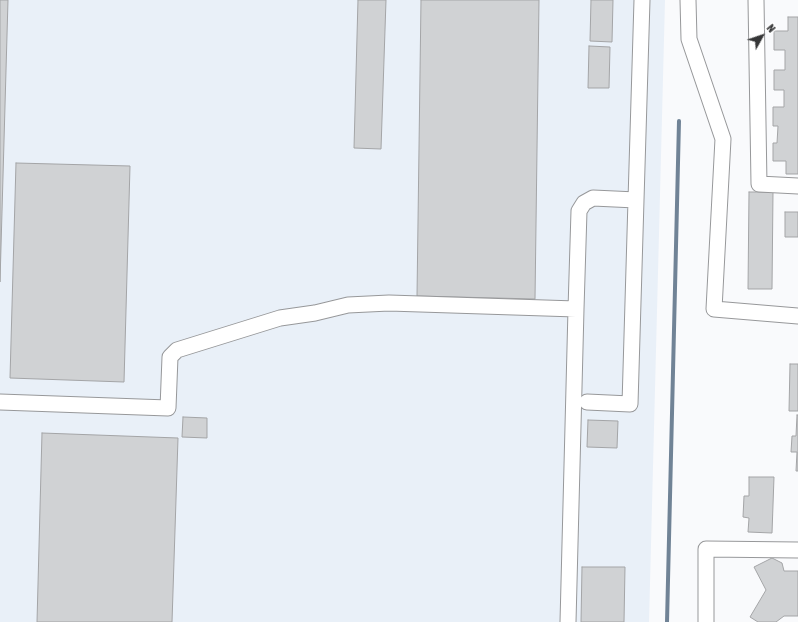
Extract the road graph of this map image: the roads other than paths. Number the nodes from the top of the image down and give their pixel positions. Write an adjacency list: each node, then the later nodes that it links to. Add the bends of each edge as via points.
1 (642, 0): 5 (street)
2 (688, 0): 7 (street, via 689,39 723,139 714,309)
3 (756, 0): 4 (street, via 759,184)
4 (798, 186)
5 (636, 200): 6 (street, via 593,198 584,203 579,211); 9 (street, via 630,404)
6 (576, 309): 8 (street, via 348,304 315,313 280,318 177,350 170,357 168,408); 11 (street)
7 (798, 316)
8 (0, 402)
9 (587, 402)
10 (798, 550): 12 (street, via 706,549)
11 (568, 622)
12 (706, 622)

